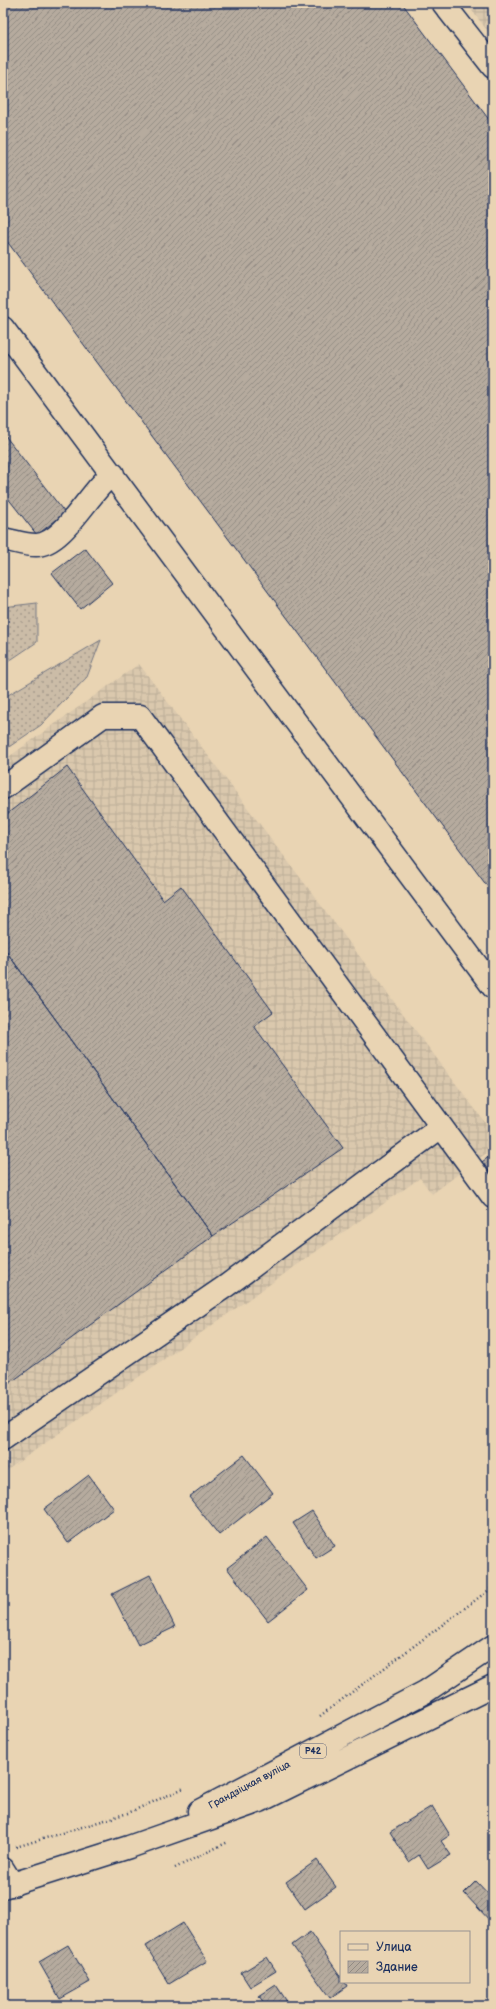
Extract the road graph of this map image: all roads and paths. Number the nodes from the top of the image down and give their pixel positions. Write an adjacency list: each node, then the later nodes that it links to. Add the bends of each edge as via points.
1 (443, 3): 2 (main road)
2 (493, 67)
3 (3, 328): 4 (main road)
4 (113, 474): 5 (main road, via 104,479 77,515 53,540 37,545); 7 (main road)
5 (3, 538)
6 (3, 788): 8 (main road, via 103,716 140,716)
7 (493, 987)
8 (441, 1127): 9 (main road); 10 (main road, via 226,1286)
9 (493, 1197)
10 (3, 1439)
11 (493, 1587): 14 (path)
12 (493, 1646): 16 (main road, Грандзіцкая вуліца / Р42, via 425,1692)
13 (493, 1686): 16 (main road, Грандзіцкая вуліца / Р42, via 260,1801)
14 (315, 1720)
15 (192, 1784): 17 (path, via 128,1813)
16 (129, 1848): 18 (main road, Грандзіцкая вуліца / Р42)
17 (11, 1849)
18 (6, 1880)

